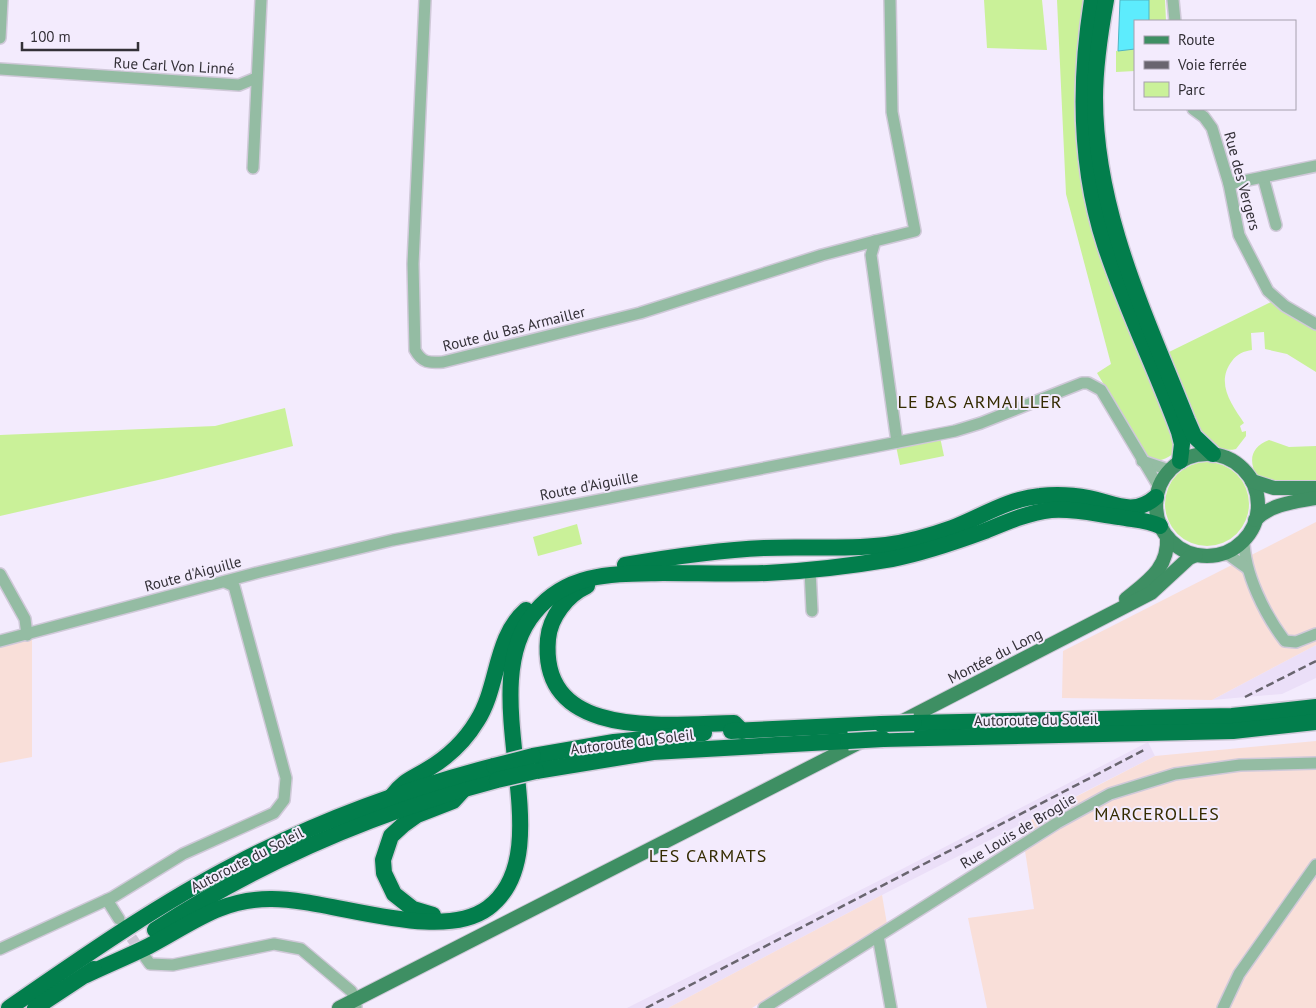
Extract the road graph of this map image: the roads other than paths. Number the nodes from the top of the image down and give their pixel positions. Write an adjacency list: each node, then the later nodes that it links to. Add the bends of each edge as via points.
1 (2, 0): 9 (street)
2 (261, 0): 11 (street)
3 (425, 0): 18 (street, Route du Bas Armailler, via 413,264 415,350 420,360 444,362 640,313)
4 (890, 0): 18 (street, via 892,112 915,231)
5 (1092, 0): 23 (highway, via 1083,90 1090,182 1108,252 1179,432 1182,444)
6 (1106, 0): 21 (highway, via 1096,59 1095,105 1099,159 1113,227 1187,420 1201,444)
7 (1173, 0): 8 (street)
8 (1175, 20)
9 (0, 38)
10 (0, 69): 11 (street, Rue Carl Von Linné, via 239,85)
11 (256, 78): 14 (street)
12 (1194, 110): 16 (street, Rue des Vergers, via 1212,128)
13 (1316, 166): 15 (street)
14 (253, 168)
15 (1263, 177): 16 (street); 17 (street)
16 (1229, 184): 19 (street, Rue des Vergers, via 1239,234 1268,291 1285,306)
17 (1276, 225)
18 (875, 241): 20 (street, via 871,255)
19 (1316, 324)
20 (897, 442): 22 (street, Route d'Aiguille, via 981,423 1061,390 1088,383 1106,397); 37 (street, Route d'Aiguille, via 393,540)
21 (1214, 454): 23 (main road, via 1196,454); 24 (main road, via 1237,463)
22 (1142, 462): 23 (street); 26 (street, Route d'Aiguille)
23 (1174, 465): 26 (main road)
24 (1252, 481): 25 (main road, via 1274,488); 28 (main road, via 1258,507)
25 (1316, 488)
26 (1157, 492): 29 (main road, via 1156,507); 38 (highway, via 1140,507 1128,509 1089,498 1062,495 1018,500 925,538 884,545 764,548 592,570 570,578)
27 (1316, 498): 28 (main road, via 1280,505)
28 (1255, 520): 30 (main road)
29 (1163, 531): 32 (main road, via 1180,549); 34 (highway, via 1137,519 1078,510 1054,510 1016,518 953,543 895,558); 40 (main road, via 1168,552 1162,564 1147,582)
30 (1244, 540): 31 (main road); 33 (street)
31 (1221, 554): 32 (main road); 33 (street)
32 (1196, 555): 40 (main road, via 1151,593)
33 (1247, 568): 41 (street, via 1285,641 1296,642)
34 (810, 570): 35 (highway); 39 (street)
35 (654, 573): 46 (highway, via 596,582 573,595 561,607 548,636 547,653 554,680 569,701 604,718 622,722 734,723); 59 (highway, via 621,573 575,582 548,599 535,612 519,638 511,688 519,854 510,884 488,908 462,920 421,922 290,900 243,901 216,909)
36 (0, 574): 42 (street, via 25,619)
37 (225, 582): 42 (street, Route d'Aiguille); 54 (street, via 234,586 244,616 286,778 284,800 274,813 183,854)
38 (540, 596): 51 (highway, via 518,630 511,646 507,671 506,709 514,841 508,874 493,897 470,912 458,916 424,914 402,902 388,885 382,860 386,846 403,825 417,815 453,801); 52 (highway, via 511,629 486,704 468,734 444,758 402,782)
39 (812, 611)
40 (1102, 620): 60 (main road, Montée du Long)
41 (1316, 634)
42 (27, 635): 43 (street, Route d'Aiguille)
43 (0, 641)
44 (1316, 707): 47 (highway, Autoroute du Soleil, bridge, via 1214,717 914,723)
45 (1316, 722): 47 (highway, Autoroute du Soleil, via 1233,731)
46 (742, 731): 47 (highway, Autoroute du Soleil); 49 (highway, Autoroute du Soleil, via 648,738)
47 (882, 732): 49 (highway, Autoroute du Soleil, bridge, via 848,741 653,752)
48 (1316, 763): 56 (street, Rue Louis de Broglie, via 1240,764 1175,774 1110,794 1057,823)
49 (535, 764): 50 (highway, Autoroute du Soleil, bridge)
50 (496, 773): 51 (highway, Autoroute du Soleil); 52 (highway, Autoroute du Soleil)
51 (464, 789): 59 (highway, Autoroute du Soleil, via 344,829 260,868 199,901)
52 (392, 796): 61 (highway, Autoroute du Soleil, via 281,841 206,880)
53 (1316, 865): 66 (street, via 1240,974)
54 (107, 900): 55 (street); 57 (street)
55 (119, 918)
56 (878, 936): 64 (street, Rue Louis de Broglie); 65 (street)
57 (0, 949)
58 (145, 957): 60 (street, via 150,964 173,965 274,944 301,949 347,987)
59 (86, 975): 62 (highway, Autoroute du Soleil)
60 (356, 1004): 63 (main road, Montée du Long)
61 (9, 1008)
62 (35, 1008)
63 (339, 1008)
64 (764, 1008)
65 (891, 1008)
66 (1223, 1008)

